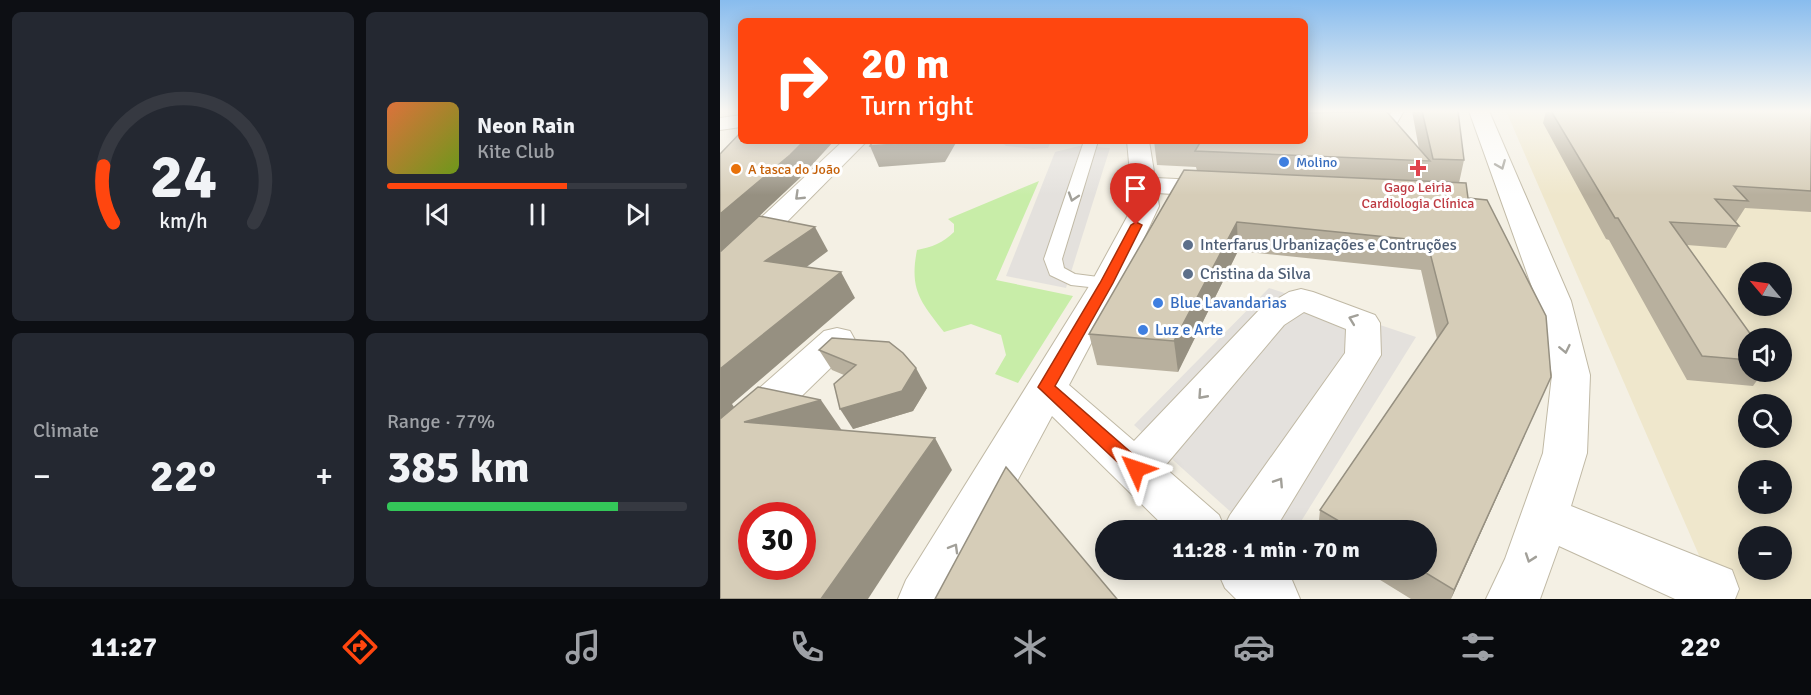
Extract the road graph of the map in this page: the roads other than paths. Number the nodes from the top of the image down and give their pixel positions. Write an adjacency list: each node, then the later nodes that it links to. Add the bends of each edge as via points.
1 (1486, 139): 13 (street, one-way to 13, via 1501,202 1554,301 1570,375 1565,453)
2 (853, 144): 7 (street, one-way to 7)
3 (1090, 144): 8 (lane, one-way to 8, via 1053,259 1056,271 1071,279)
4 (1138, 144): 5 (street)
5 (1144, 185): 6 (street); 8 (street, via 1146,206)
6 (1242, 190)
7 (723, 270)
8 (1107, 283): 10 (street)
9 (837, 340): 11 (street)
10 (1046, 387): 12 (street); 18 (street, one-way to 10)
11 (720, 449)
12 (1136, 469): 14 (street); 15 (street, one-way to 12, via 1363,355 1363,323 1301,299 1272,317)
13 (1544, 517): 17 (street); 20 (street, one-way to 20)
14 (1190, 520)
15 (1254, 520)
16 (1253, 580): 19 (street)
17 (1713, 589)
18 (925, 599)
19 (1273, 599)
20 (1513, 599)

